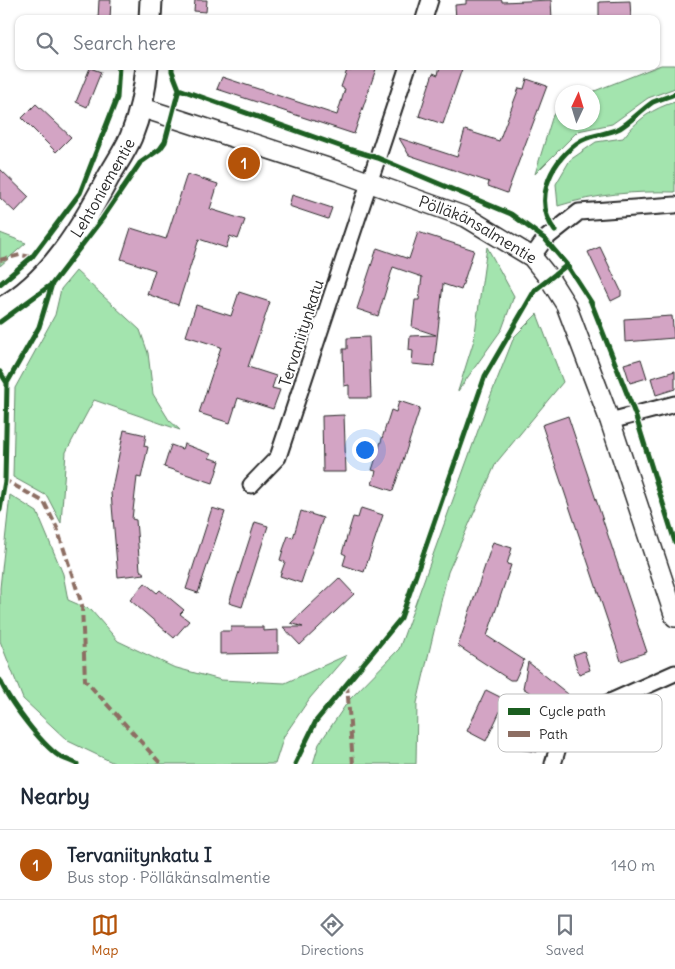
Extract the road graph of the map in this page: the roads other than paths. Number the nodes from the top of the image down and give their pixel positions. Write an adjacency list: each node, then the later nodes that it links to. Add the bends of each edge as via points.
1 (152, 0): 3 (main road)
2 (430, 0): 4 (street)
3 (150, 15)
4 (425, 15)
5 (146, 70): 7 (main road, Lehtoniementie)
6 (407, 70): 8 (street, Tervaniitynkatu)
7 (140, 107): 8 (street, Pölläkänsalmentie); 11 (main road, Lehtoniementie, via 130,137 65,250 31,287)
8 (370, 183): 10 (street, Pölläkänsalmentie, via 466,217); 14 (street, Tervaniitynkatu, via 278,457)
9 (675, 205): 10 (street, via 579,212 545,238)
10 (532, 257): 13 (street, Pölläkänsalmentie, via 566,305)
11 (0, 309)
12 (675, 404): 13 (street)
13 (610, 420): 15 (street, Pölläkänsalmentie)
14 (251, 486)
15 (675, 618)
16 (675, 673): 17 (street)
17 (628, 694)
18 (557, 752): 19 (street)
19 (553, 764)

